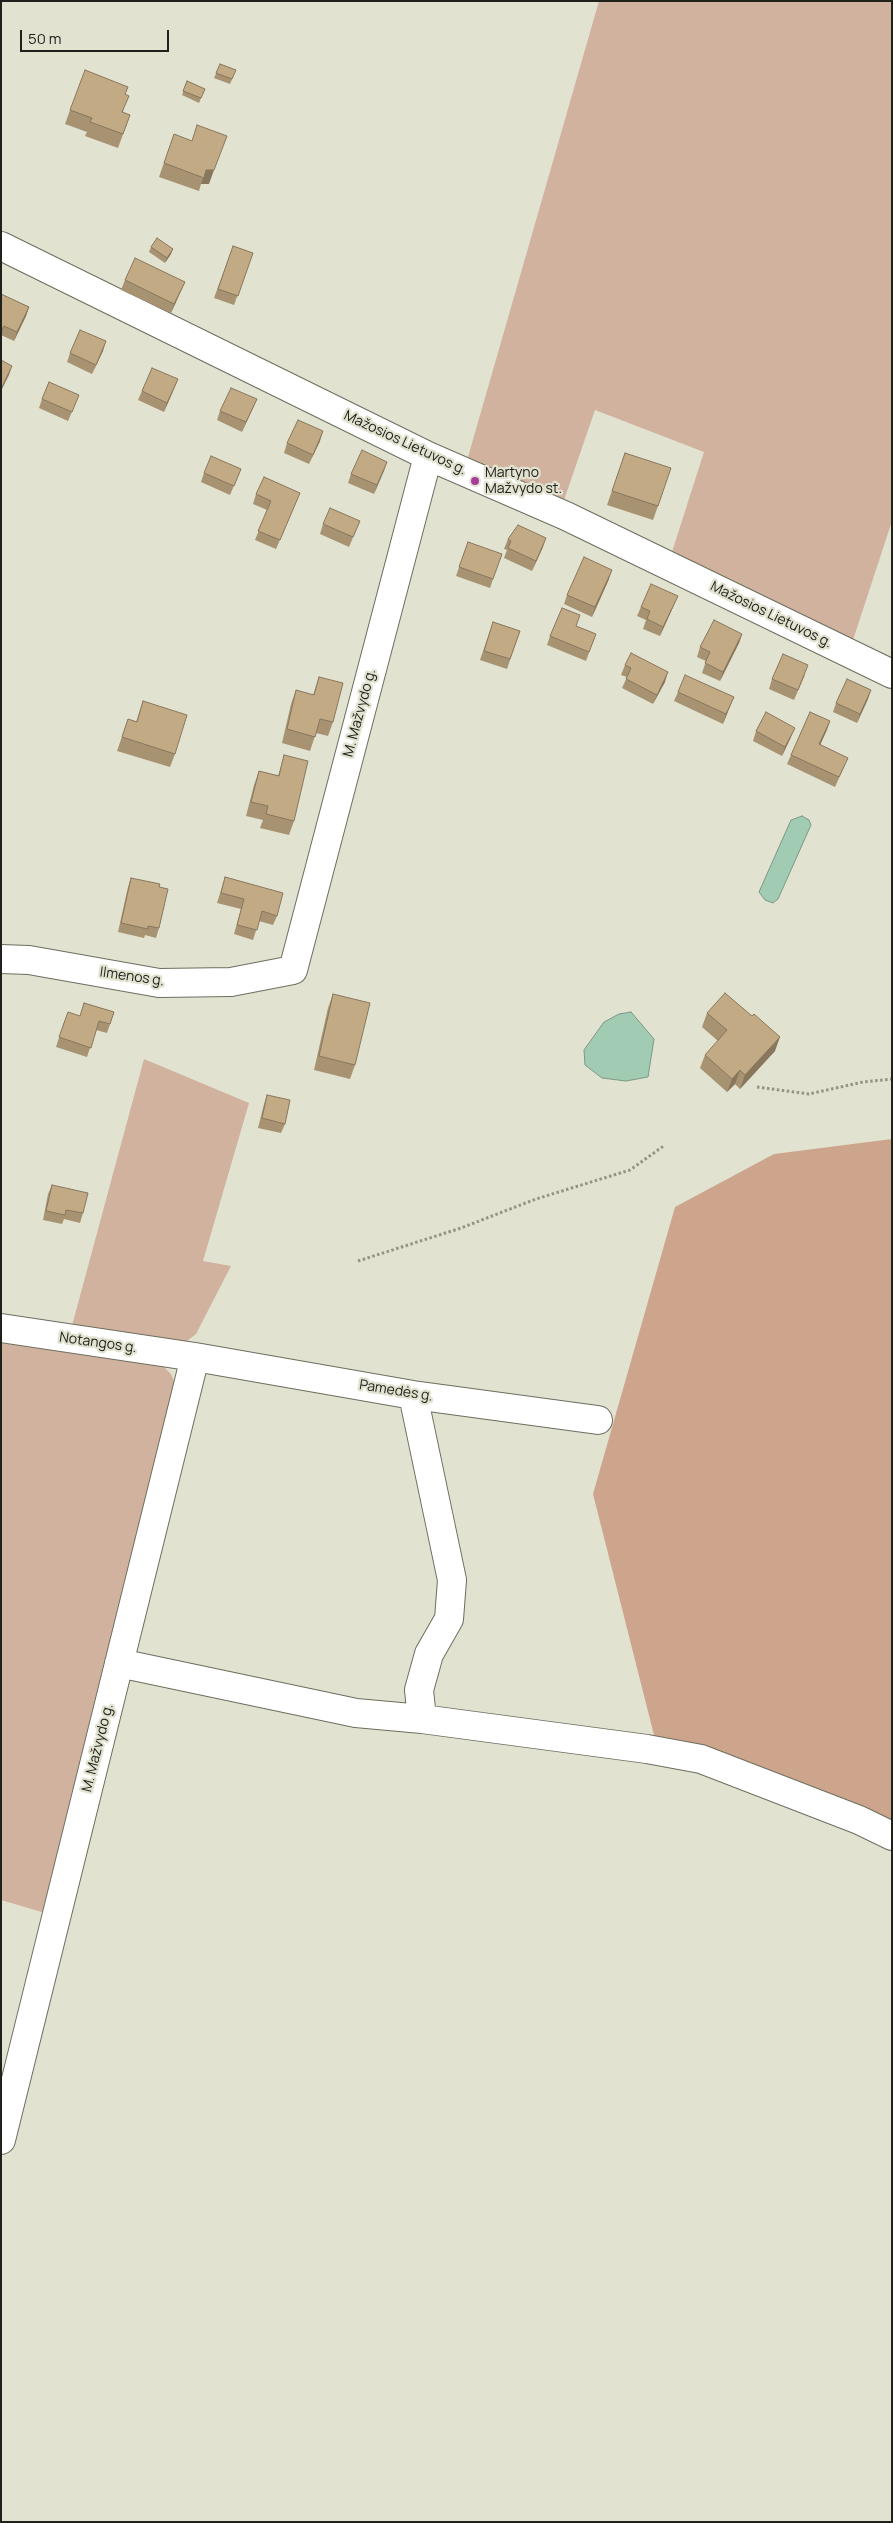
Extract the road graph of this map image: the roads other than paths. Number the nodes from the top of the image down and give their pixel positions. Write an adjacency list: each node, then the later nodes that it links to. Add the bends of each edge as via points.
1 (1, 246): 2 (street, Mažosios Lietuvos g.)
2 (428, 456): 3 (street, Mažosios Lietuvos g., via 566,516); 5 (street, M. Mažvydo g.)
3 (892, 674)
4 (1, 959): 5 (street, Ilmenos g., via 29,960 159,983 231,982)
5 (293, 970)
6 (1, 1328): 7 (street, Notangos g.)
7 (195, 1357): 8 (street, Pamedės g.); 10 (street, M. Mažvydo g.)
8 (413, 1395): 9 (street, Pamedės g.); 11 (street, via 452,1580 449,1619 429,1654 419,1690)
9 (598, 1420)
10 (119, 1663): 11 (street, via 356,1713); 13 (street, M. Mažvydo g.)
11 (422, 1719): 12 (street, via 647,1748 701,1759 859,1820)
12 (892, 1836)
13 (1, 2140)

